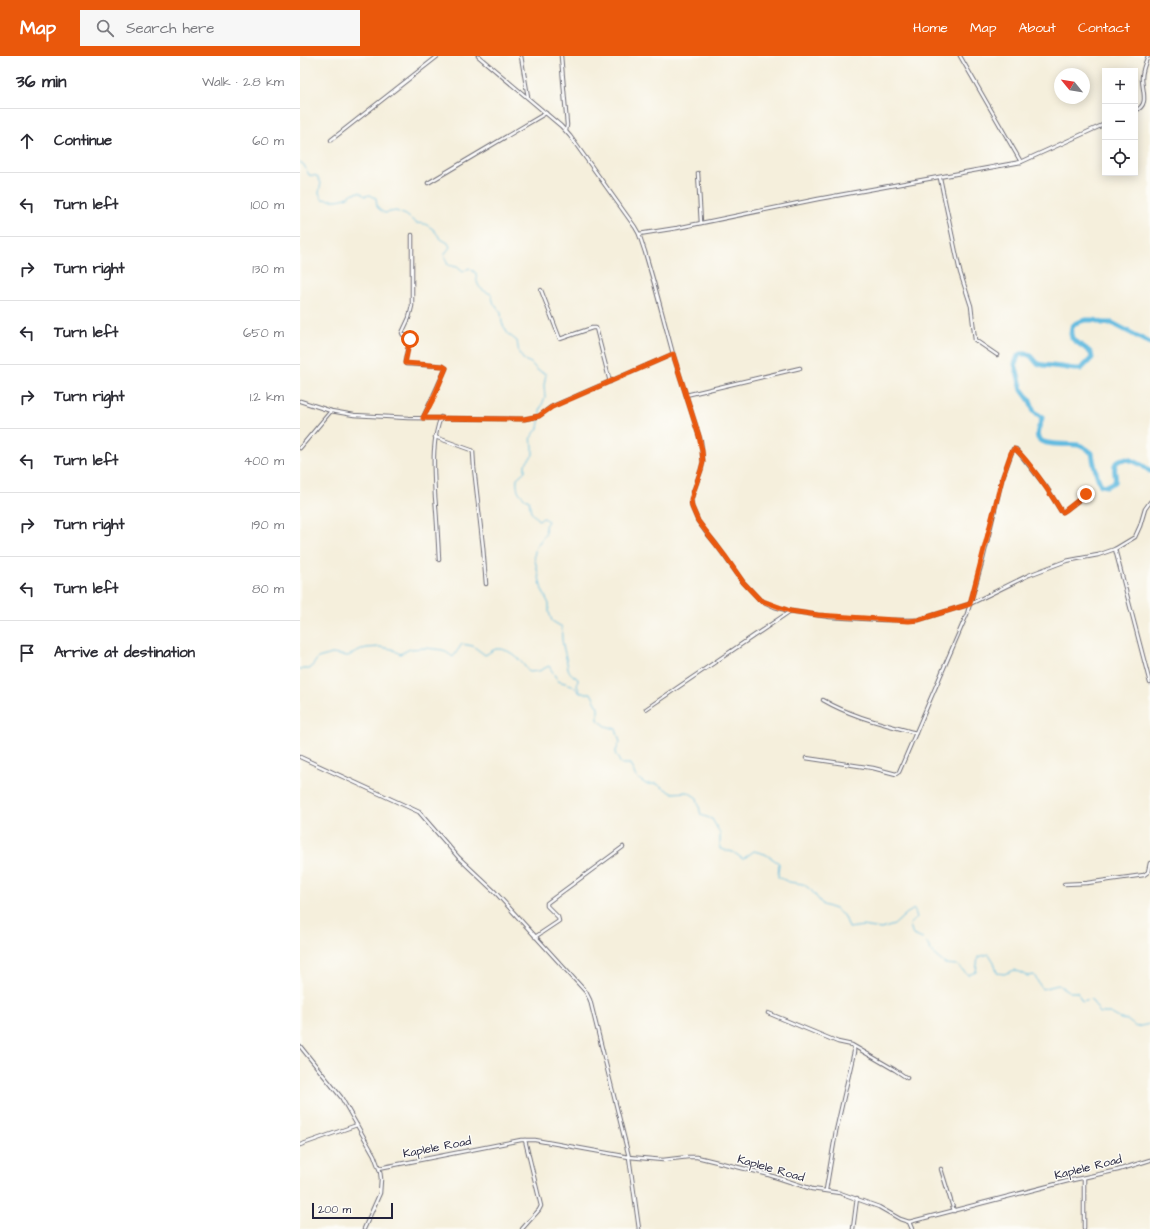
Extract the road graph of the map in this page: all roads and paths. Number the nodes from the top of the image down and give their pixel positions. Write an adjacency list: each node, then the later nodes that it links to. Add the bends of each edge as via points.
1 (438, 56): 12 (street)
2 (478, 56): 7 (street)
3 (521, 56): 7 (street)
4 (561, 56): 11 (street)
5 (960, 56): 13 (street)
6 (1148, 56): 8 (street, via 1142,76 1144,104)
7 (528, 98): 9 (street)
8 (1138, 110)
9 (546, 113): 11 (street); 16 (street)
10 (1102, 125): 13 (street)
11 (566, 132): 18 (street)
12 (331, 140)
13 (1021, 162): 15 (street)
14 (698, 173): 17 (street)
15 (940, 178): 17 (street); 22 (street, via 960,272 971,306 975,340)
16 (428, 183)
17 (701, 223): 18 (street)
18 (639, 234): 21 (street)
19 (412, 235): 29 (street, via 412,306 402,334 410,337 405,362 446,368)
20 (541, 290): 24 (street, via 560,339 596,328)
21 (673, 354): 24 (street); 25 (street)
22 (997, 355)
23 (800, 368): 25 (street)
24 (610, 382): 28 (street, via 552,407 536,417)
25 (686, 395): 38 (street, via 702,451 703,462 691,500 698,521 743,582 760,600)
26 (300, 402): 27 (street)
27 (332, 410): 29 (street, via 354,415); 31 (street)
28 (441, 417): 29 (street); 30 (street)
29 (423, 418)
30 (435, 437): 35 (street, via 434,476); 36 (street, via 473,452)
31 (300, 448)
32 (1086, 494): 37 (street, via 1061,511 1047,488 1017,450 1013,449 1002,479)
33 (1150, 502): 34 (street, via 1135,537)
34 (1115, 550): 37 (street, via 1066,561); 39 (street)
35 (439, 560)
36 (486, 584)
37 (970, 604): 38 (street, via 914,621 830,617); 42 (street)
38 (790, 611): 41 (street)
39 (1150, 683)
40 (823, 700): 42 (street, via 858,717)
41 (646, 709)
42 (916, 733): 44 (street, via 899,774)
43 (300, 757): 48 (street, via 419,812)
44 (806, 758)
45 (623, 847): 48 (street, via 547,904 559,921)
46 (1150, 863): 47 (street, via 1148,872 1144,874)
47 (1064, 884)
48 (535, 937): 56 (street, via 589,997)
49 (768, 1013): 51 (street)
50 (300, 1046): 53 (street, via 336,1090)
51 (854, 1047): 52 (street); 61 (street)
52 (907, 1078)
53 (357, 1125): 55 (street); 58 (street)
54 (525, 1140): 56 (street, Kaplele Road); 58 (street, Kaplele Road); 66 (street, via 541,1206)
55 (300, 1145)
56 (629, 1157): 61 (street, Kaplele Road, via 663,1160 697,1157 766,1174 812,1189); 67 (street)
57 (1150, 1160): 60 (street, Kaplele Road)
58 (379, 1168): 65 (street, via 380,1192)
59 (941, 1169): 63 (street)
60 (1084, 1178): 63 (street, Kaplele Road); 70 (street)
61 (826, 1190): 62 (street, Kaplele Road)
62 (857, 1198): 64 (street, Kaplele Road); 68 (street)
63 (954, 1210): 64 (street, Kaplele Road)
64 (909, 1222): 69 (street)
65 (364, 1229)
66 (522, 1229)
67 (639, 1229)
68 (853, 1229)
69 (912, 1229)
70 (1084, 1229)

